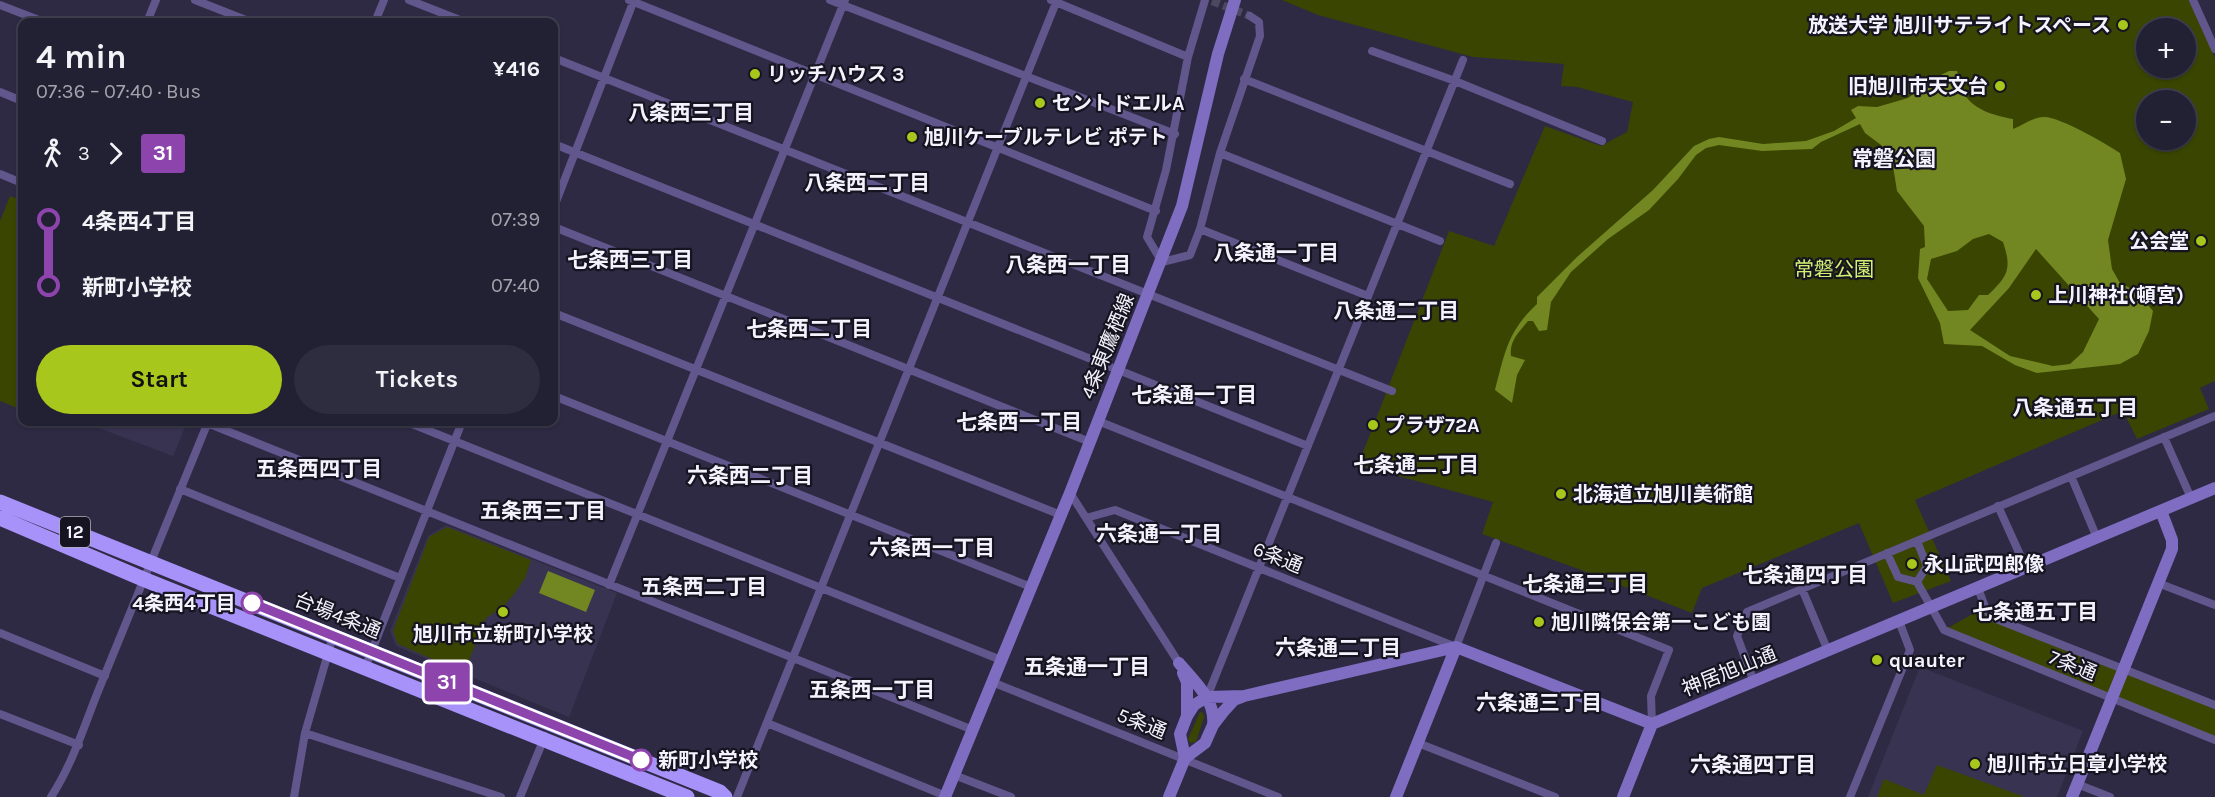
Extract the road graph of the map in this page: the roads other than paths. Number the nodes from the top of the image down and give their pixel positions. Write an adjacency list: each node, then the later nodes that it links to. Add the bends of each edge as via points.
1 (156, 0): 15 (street)
2 (195, 0): 16 (street)
3 (384, 0): 17 (street)
4 (409, 0): 18 (street)
5 (830, 0): 11 (street)
6 (1209, 0): 21 (street)
7 (1235, 0): 50 (street, 4条東鷹栖線, via 1218,54 1182,206)
8 (2193, 0): 19 (street)
9 (632, 1): 24 (street); 26 (street)
10 (1055, 1): 21 (street); 25 (street)
11 (844, 2): 24 (street); 25 (street)
12 (0, 5): 14 (street)
13 (1250, 16): 27 (street, via 1259,22 1260,36)
14 (34, 18)
15 (149, 18)
16 (241, 18)
17 (377, 18)
18 (455, 18)
19 (2215, 49)
20 (1372, 51): 28 (street)
21 (1188, 57): 31 (street)
22 (558, 60): 26 (street)
23 (1463, 60): 28 (street)
24 (815, 75): 34 (street); 35 (street)
25 (1027, 75): 31 (street); 34 (street)
26 (605, 78): 35 (street); 37 (street)
27 (1244, 79): 36 (street); 38 (street)
28 (1455, 81): 32 (street); 36 (street)
29 (0, 92): 30 (street)
30 (18, 99)
31 (1174, 134): 43 (street)
32 (1602, 141)
33 (558, 146): 37 (street)
34 (998, 147): 43 (street); 44 (street)
35 (784, 150): 44 (street); 45 (street)
36 (1427, 151): 41 (street); 46 (street)
37 (574, 152): 42 (street); 45 (street)
38 (1220, 153): 46 (street); 48 (street)
39 (0, 174): 40 (street)
40 (18, 181)
41 (1510, 184)
42 (558, 196)
43 (1156, 211): 50 (street, via 1147,237)
44 (968, 223): 51 (street); 54 (street)
45 (754, 224): 52 (street); 54 (street)
46 (1396, 224): 49 (street); 53 (street)
47 (558, 229): 52 (street)
48 (1200, 229): 50 (street, via 1190,255); 53 (street)
49 (1440, 241)
50 (1162, 262): 51 (street, 4条東鷹栖線)
51 (1148, 295): 58 (street, 4条東鷹栖線); 59 (street)
52 (726, 296): 56 (street); 57 (street)
53 (1368, 296): 59 (street)
54 (938, 298): 57 (street); 58 (street)
55 (558, 315): 56 (street)
56 (696, 370): 70 (street); 71 (street)
57 (909, 370): 71 (street); 72 (street)
58 (1118, 370): 63 (street, 4条東鷹栖線); 73 (street)
59 (1338, 370): 60 (street); 73 (street)
60 (1392, 391)
61 (558, 398): 70 (street)
62 (2215, 416): 68 (street)
63 (1098, 421): 72 (street, 4条東鷹栖線); 78 (street)
64 (205, 426): 76 (street)
65 (217, 426): 83 (street)
66 (417, 426): 69 (street)
67 (460, 426): 69 (street)
68 (2164, 437): 74 (street); 79 (street)
69 (454, 440): 83 (street); 84 (street)
70 (667, 442): 84 (street); 85 (street)
71 (879, 442): 85 (street); 86 (street)
72 (1090, 442): 77 (street, 4条東鷹栖線)
73 (1308, 446): 78 (street)
74 (2071, 476): 81 (street); 89 (street)
75 (2215, 488): 79 (street, 神居旭山通)
76 (180, 489): 93 (street); 97 (street)
77 (1070, 493): 86 (street, 4条東鷹栖線); 88 (street)
78 (1287, 497): 94 (street); 96 (street)
79 (2191, 498): 82 (street, 神居旭山通)
80 (0, 502): 93 (highway, 台場4条通 / 12)
81 (1998, 507): 90 (street); 95 (street)
82 (2161, 511): 89 (street, 神居旭山通); 100 (street, via 2172,549)
83 (426, 512): 97 (street); 101 (street)
84 (638, 515): 101 (street); 103 (street)
85 (850, 515): 102 (street); 103 (street)
86 (1060, 515): 102 (street, 4条東鷹栖線)
87 (0, 518): 98 (highway, 台場4条通 / 12)
88 (1086, 518): 94 (street, 6条通, via 1115,510); 117 (street)
89 (2097, 538): 95 (street, 神居旭山通)
90 (1917, 541): 92 (street); 99 (street, via 1927,566)
91 (1496, 543): 96 (street)
92 (1887, 553): 99 (street, via 1898,577); 105 (street)
93 (151, 563): 98 (street); 110 (highway, 台場4条通 / 12)
94 (1259, 567): 111 (street, 6条通); 124 (street)
95 (2026, 568): 104 (street, 神居旭山通)
96 (1484, 576): 111 (street); 131 (street, via 1669,650 1651,696)
97 (400, 578): 113 (street)
98 (143, 579): 114 (highway, 台場4条通 / 12); 120 (street)
99 (1917, 582): 107 (street, 7条通)
100 (2158, 583): 106 (street); 119 (street)
101 (609, 585): 115 (street)
102 (1031, 586): 116 (street, 4条東鷹栖線)
103 (821, 588): 115 (street); 116 (street)
104 (1978, 588): 107 (street, 神居旭山通); 119 (street, 7条通, via 1991,616)
105 (1802, 589): 112 (street); 122 (street, via 1747,612 1737,636)
106 (2215, 605)
107 (1930, 608): 108 (street, 神居旭山通); 125 (street, 7条通, via 1944,630)
108 (1899, 621): 112 (street, 神居旭山通); 156 (street, via 1910,650)
109 (0, 633): 120 (street)
110 (333, 636): 113 (highway, 台場4条通 / 12); 114 (street)
111 (1456, 647): 123 (street); 131 (street); 137 (street)
112 (1828, 651): 122 (street, 神居旭山通)
113 (372, 652): 118 (street); 129 (highway, 台場4条通 / 12)
114 (327, 653): 118 (highway, 台場4条通 / 12); 134 (street)
115 (793, 659): 130 (street); 133 (street)
116 (1001, 660): 121 (street, 4条東鷹栖線)
117 (1179, 663): 124 (street); 128 (street, via 1187,682)
118 (365, 668): 135 (highway, 台場4条通 / 12)
119 (2124, 669): 125 (street); 126 (street, 7条通)
120 (105, 676): 138 (street)
121 (992, 682): 133 (street, 4条東鷹栖線); 139 (street, 5条通)
122 (1754, 682): 131 (street, 神居旭山通)
123 (1244, 696): 124 (street); 132 (street, via 1234,700)
124 (1207, 697): 128 (street, via 1194,705); 132 (street, via 1215,712)
125 (2112, 698): 136 (street, 7条通); 141 (street)
126 (2215, 705)
127 (0, 714): 138 (street)
128 (1187, 716): 139 (street, via 1180,734)
129 (550, 723): 135 (street); 148 (highway, 台場4条通 / 12)
130 (767, 723): 142 (street); 149 (street)
131 (1652, 724): 155 (street)
132 (1213, 725): 139 (street, via 1205,743)
133 (973, 730): 140 (street, 4条東鷹栖線)
134 (305, 733): 144 (street); 145 (street)
135 (543, 739): 146 (street); 147 (highway, 台場4条通 / 12)
136 (2215, 740)
137 (1418, 743): 153 (street); 154 (street)
138 (79, 745): 143 (street)
139 (1185, 758): 151 (street); 152 (street, 5条通)
140 (954, 775): 142 (street, 4条東鷹栖線); 150 (street)
141 (2077, 784): 157 (street); 158 (street)
142 (946, 796)
143 (51, 797)
144 (294, 797)
145 (501, 797)
146 (520, 797)
147 (687, 797)
148 (725, 797)
149 (737, 797)
150 (1011, 797)
151 (1169, 797)
152 (1278, 797)
153 (1396, 797)
154 (1555, 797)
155 (1623, 797)
156 (1851, 797)
157 (2072, 797)
158 (2110, 797)

